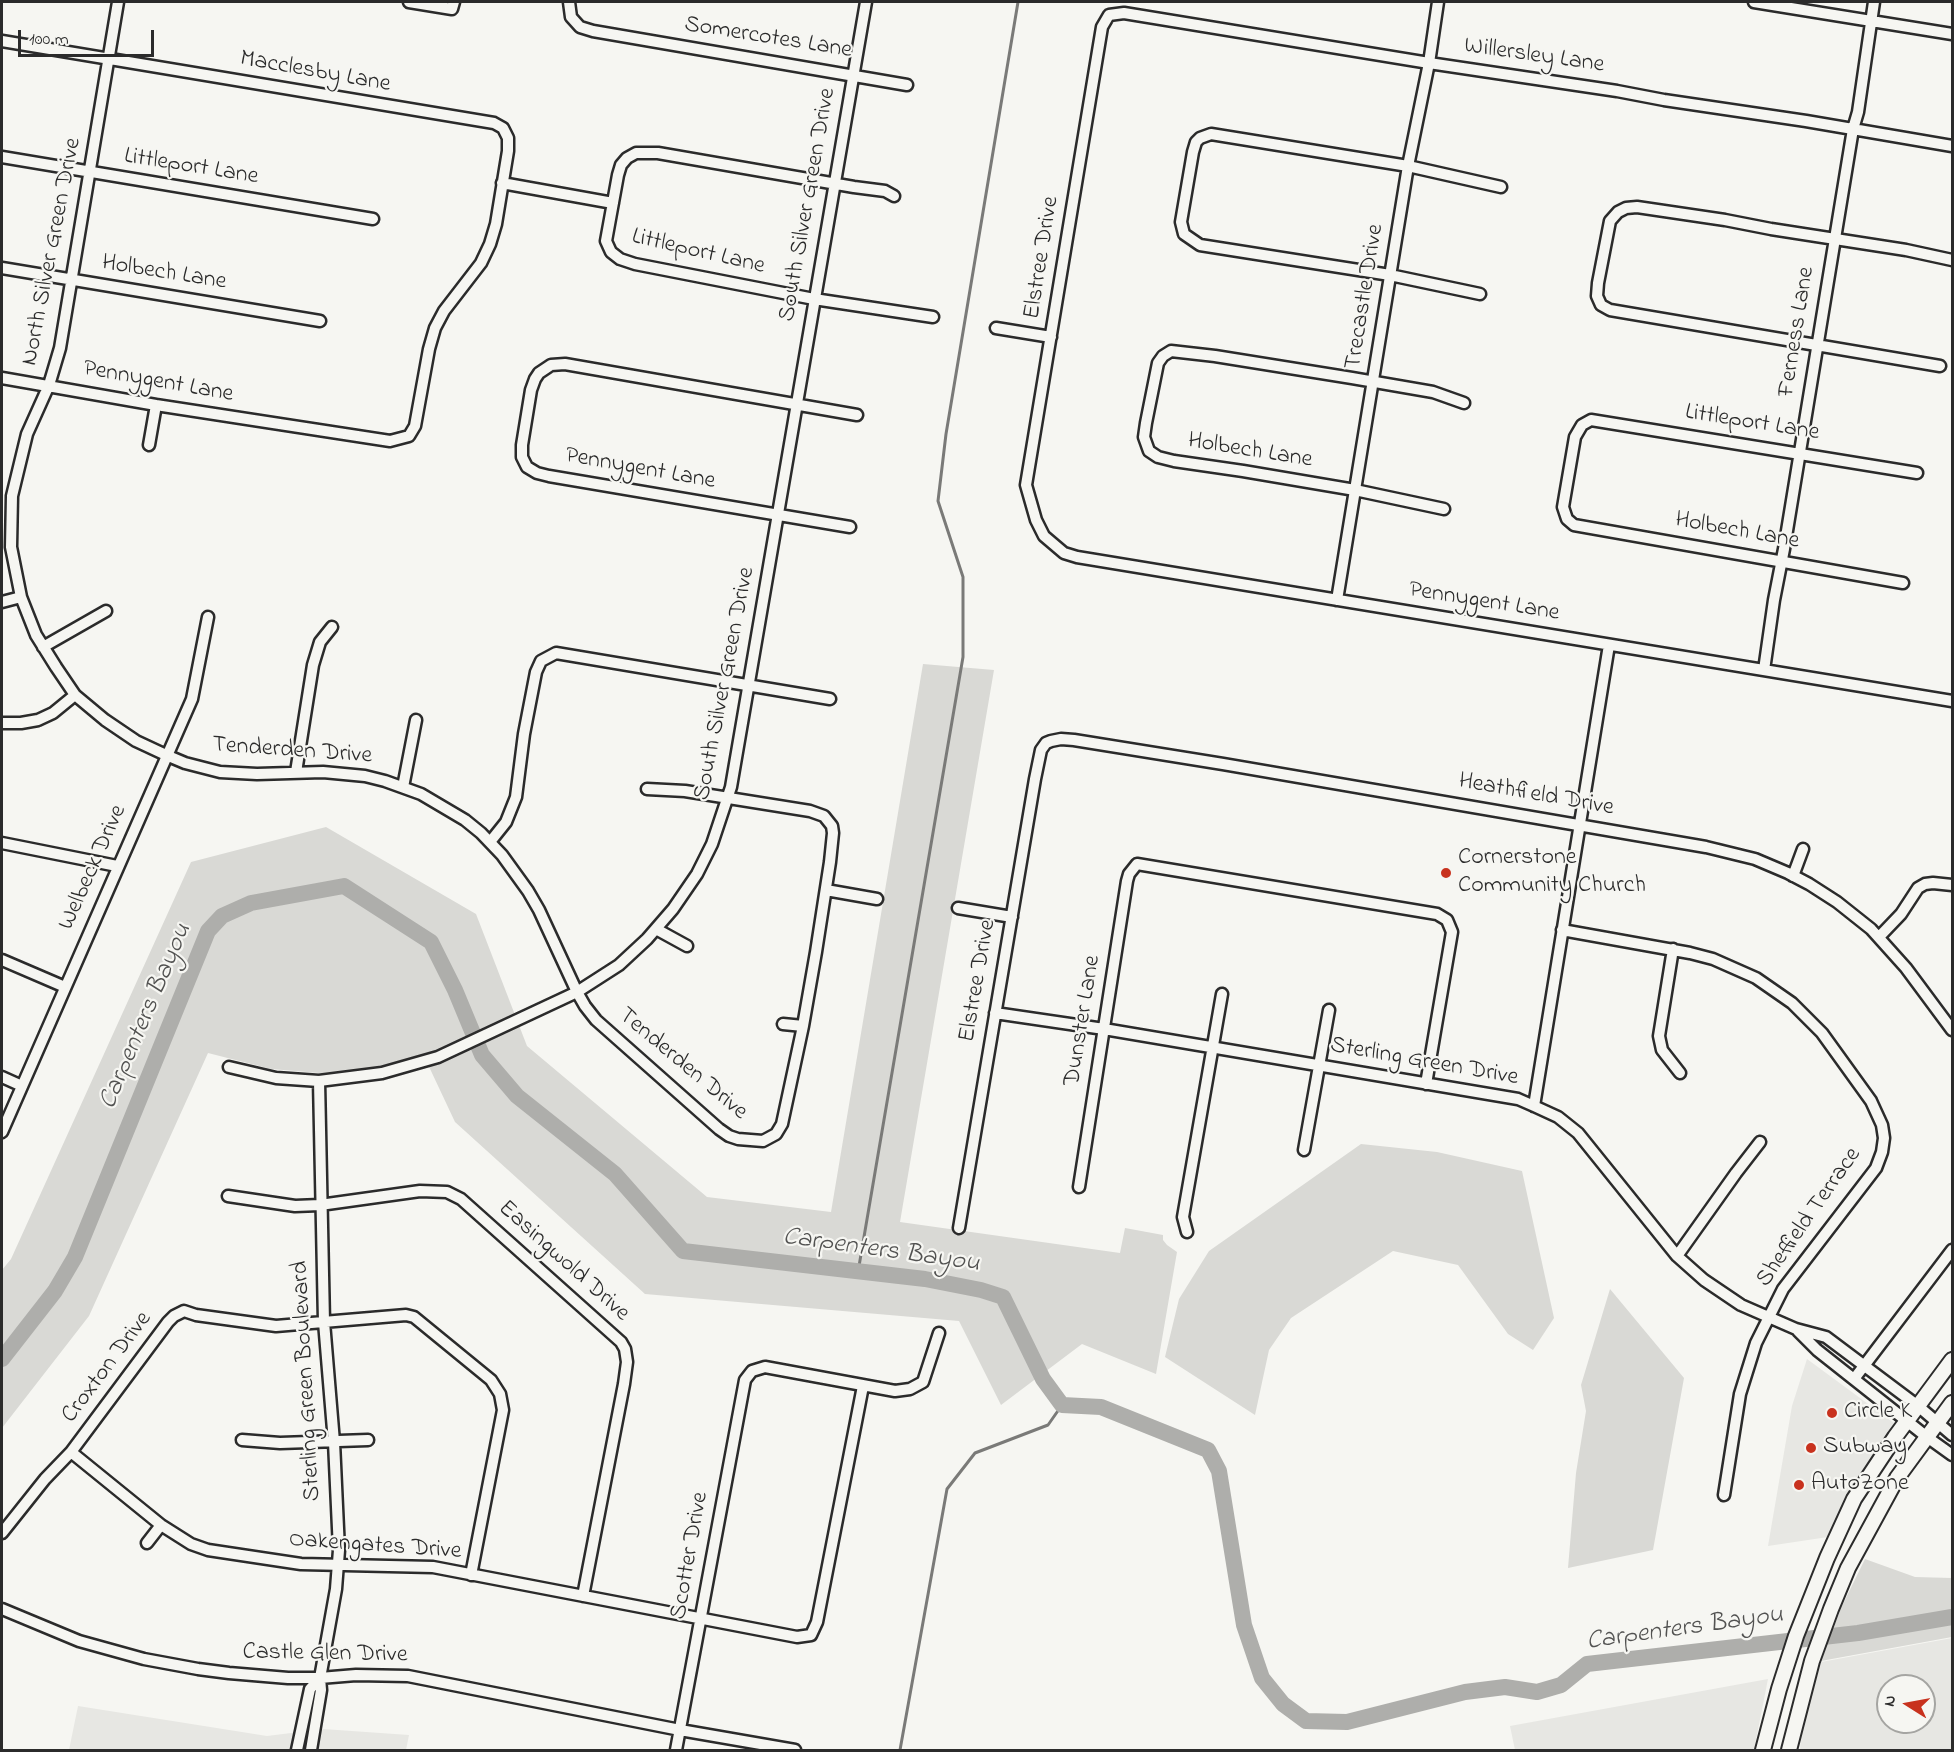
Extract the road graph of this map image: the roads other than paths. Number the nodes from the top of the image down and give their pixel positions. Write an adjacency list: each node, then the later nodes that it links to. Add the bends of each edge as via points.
1 (118, 2): 13 (street, North Silver Green Drive)
2 (409, 2): 8 (street)
3 (569, 2): 15 (street, Somercotes Lane, via 571,17 580,27 593,31)
4 (866, 2): 15 (street, South Silver Green Drive)
5 (1438, 2): 14 (street, Trecastle Drive)
6 (1754, 2): 10 (street)
7 (1874, 2): 10 (street, Ferness Lane)
8 (453, 5)
9 (1109, 15): 14 (street, Willersley Lane, via 1124,13); 38 (street, Elstree Drive, via 1102,27)
10 (1871, 20): 11 (street); 17 (street, Ferness Lane)
11 (1953, 34)
12 (2, 42): 13 (street, Macclesby Lane)
13 (108, 59): 21 (street, North Silver Green Drive); 22 (street, Macclesby Lane, via 494,123 508,138)
14 (1429, 63): 17 (street, Willersley Lane); 20 (street, Trecastle Drive)
15 (853, 75): 16 (street, Somercotes Lane); 23 (street, South Silver Green Drive)
16 (908, 85)
17 (1853, 129): 18 (street, Willersley Lane); 28 (street, Ferness Lane)
18 (1953, 146)
19 (2, 157): 21 (street, Littleport Lane)
20 (1408, 166): 24 (street); 31 (street, Trecastle Drive); 31 (street, via 1211,134 1196,142 1181,222 1184,234 1200,244)
21 (90, 173): 27 (street, Littleport Lane); 32 (street, North Silver Green Drive)
22 (502, 183): 26 (street); 46 (street, Pennygent Lane, via 496,224 486,253 444,311 432,338 415,426 409,436 390,441)
23 (835, 183): 25 (street); 26 (street, via 658,153 636,153 621,165); 34 (street, South Silver Green Drive)
24 (1501, 187)
25 (894, 196)
26 (612, 203): 34 (street, Littleport Lane, via 606,242 620,259)
27 (373, 219)
28 (1834, 239): 29 (street); 39 (street, Ferness Lane); 39 (street, via 1626,208 1610,221 1597,296 1601,305 1610,310)
29 (1953, 260)
30 (2, 268): 32 (street, Holbech Lane)
31 (1390, 275): 33 (street); 42 (street, Trecastle Drive)
32 (72, 280): 36 (street, Holbech Lane); 43 (street, North Silver Green Drive)
33 (1480, 294)
34 (814, 299): 35 (street, Littleport Lane); 44 (street, South Silver Green Drive)
35 (933, 317)
36 (320, 321)
37 (996, 328): 38 (street)
38 (1051, 337): 53 (street, Elstree Drive, via 1026,485)
39 (1817, 344): 40 (street); 49 (street, Ferness Lane)
40 (1940, 366)
41 (2, 378): 43 (street, Pennygent Lane)
42 (1373, 381): 45 (street, via 1433,392); 51 (street, Trecastle Drive); 51 (street, Holbech Lane, via 1171,351 1163,356 1155,376 1146,423 1144,437 1149,451 1158,457)
43 (49, 385): 46 (street, Pennygent Lane); 57 (street, North Silver Green Drive, via 31,423 17,470)
44 (797, 403): 47 (street); 54 (street, South Silver Green Drive); 54 (street, Pennygent Lane, via 565,364 544,369 531,390 522,457 527,467 537,473)
45 (1464, 403)
46 (156, 405): 48 (street)
47 (856, 415)
48 (148, 445)
49 (1799, 453): 50 (street, Littleport Lane); 55 (street, Littleport Lane, via 1591,420 1582,425 1575,437 1563,507); 58 (street, Ferness Lane)
50 (1917, 473)
51 (1355, 490): 52 (street, Holbech Lane); 61 (street, Trecastle Drive)
52 (1444, 508)
53 (1033, 510): 61 (street, Pennygent Lane, via 1044,536 1064,553 1077,557)
54 (778, 516): 56 (street, Pennygent Lane); 69 (street, South Silver Green Drive)
55 (1567, 519): 58 (street, Holbech Lane, via 1574,525)
56 (850, 527)
57 (11, 542): 60 (street, Tenderden Drive)
58 (1781, 560): 59 (street, Holbech Lane); 68 (street, Ferness Lane)
59 (1903, 583)
60 (21, 597): 62 (street); 67 (street, Tenderden Drive)
61 (1337, 600): 66 (street, Pennygent Lane)
62 (2, 602)
63 (106, 611): 67 (street)
64 (208, 617): 76 (street, Welbeck Drive, via 192,699)
65 (332, 627): 77 (street, via 320,642 315,657)
66 (1609, 645): 68 (street, Pennygent Lane); 81 (street)
67 (43, 647): 70 (street, Tenderden Drive)
68 (1764, 670): 72 (street, Pennygent Lane)
69 (750, 684): 71 (street); 80 (street, South Silver Green Drive); 82 (street, via 573,654 556,653 541,661 524,734 516,797 506,822)
70 (75, 695): 74 (street, via 38,720); 76 (street, Tenderden Drive, via 120,731)
71 (830, 699)
72 (1953, 701)
73 (416, 720): 78 (street)
74 (2, 723)
75 (1046, 743): 81 (street, Heathfield Drive, via 1074,740); 91 (street, Elstree Drive, via 1035,779)
76 (166, 756): 77 (street, Tenderden Drive, via 220,772); 85 (street, Welbeck Drive)
77 (296, 772): 78 (street, Tenderden Drive, via 344,773)
78 (403, 787): 82 (street, Tenderden Drive, via 439,803)
79 (647, 789): 80 (street, via 685,790)
80 (728, 798): 88 (street, via 817,813 828,820 833,833); 92 (street, South Silver Green Drive, via 698,874)
81 (1579, 826): 86 (street, Heathfield Drive, via 1731,852); 93 (street)
82 (490, 842): 99 (street, Tenderden Drive, via 528,891)
83 (2, 843): 85 (street)
84 (1803, 849): 86 (street)
85 (117, 866): 98 (street, Welbeck Drive)
86 (1793, 876): 94 (street, Heathfield Drive, via 1837,902)
87 (1953, 885): 94 (street, via 1934,883 1918,888)
88 (826, 890): 89 (street); 105 (street)
89 (877, 899)
90 (958, 908): 91 (street)
91 (1012, 917): 102 (street, Elstree Drive)
92 (656, 929): 95 (street); 99 (street, South Silver Green Drive, via 618,965)
93 (1562, 930): 96 (street); 115 (street)
94 (1879, 937): 103 (street, Heathfield Drive)
95 (687, 946)
96 (1673, 949): 110 (street, via 1659,1036 1662,1050); 126 (street, Sheffield Terrace, via 1735,968 1792,1003 1822,1033 1855,1078 1882,1125 1884,1138 1876,1167 1783,1289)
97 (2, 960): 98 (street)
98 (65, 987): 114 (street, Welbeck Drive)
99 (577, 992): 105 (street, Tenderden Drive, via 596,1020 738,1140 763,1141 782,1124); 112 (street, South Silver Green Drive, via 438,1057 382,1073)
100 (1222, 994): 107 (street)
101 (1329, 1010): 108 (street)
102 (995, 1013): 106 (street, Sterling Green Drive); 122 (street, Elstree Drive)
103 (1951, 1023)
104 (783, 1024): 105 (street)
105 (803, 1026)
106 (1104, 1029): 107 (street, Sterling Green Drive); 113 (street, Dunster Lane, via 1127,881 1137,864 1437,914 1447,920 1452,932); 119 (street, Dunster Lane)
107 (1212, 1048): 108 (street, Sterling Green Drive); 123 (street, via 1184,1217)
108 (1319, 1066): 113 (street, Sterling Green Drive); 118 (street)
109 (229, 1067): 112 (street, South Silver Green Drive, via 276,1078)
110 (1680, 1073)
111 (2, 1077): 114 (street)
112 (319, 1081): 121 (street, Sterling Green Boulevard)
113 (1426, 1084): 115 (street, Sterling Green Drive, via 1518,1099)
114 (22, 1086): 116 (street, Welbeck Drive)
115 (1534, 1106): 125 (street, Sterling Green Drive, via 1558,1117 1578,1133)
116 (2, 1132)
117 (1760, 1142): 125 (street)
118 (1304, 1150)
119 (1079, 1187)
120 (228, 1196): 121 (street, Easingwold Drive, via 295,1206)
121 (320, 1205): 127 (street, Sterling Green Boulevard); 153 (street, Easingwold Drive, via 420,1191 447,1192 470,1206 621,1342 627,1362 624,1384)
122 (959, 1228)
123 (1187, 1232)
124 (1953, 1250): 131 (street)
125 (1677, 1256): 126 (street, Sterling Green Drive, via 1722,1294)
126 (1769, 1317): 128 (street, Sterling Green Drive); 145 (street, Sheffield Terrace, via 1756,1343 1740,1394)
127 (324, 1322): 142 (street, Sterling Green Boulevard); 143 (street, Croxton Drive, via 276,1326 183,1311 168,1322); 152 (street, Croxton Drive, via 414,1317 491,1380 500,1394 503,1410)
128 (1796, 1329): 131 (street, Sterling Green Drive, via 1826,1337); 132 (street, Sterling Green Drive)
129 (939, 1333): 133 (street, via 923,1382 895,1391)
130 (1953, 1360): 135 (main road)
131 (1863, 1364): 132 (street); 135 (street, Sterling Green Drive)
132 (1854, 1378): 136 (street, Sterling Green Drive)
133 (863, 1386): 155 (street, Oakengates Drive, via 818,1622 810,1635 797,1637); 155 (street, Scotter Drive, via 765,1367 752,1371 745,1380)
134 (1953, 1403): 137 (main road)
135 (1918, 1406): 136 (main road); 137 (street, Sterling Green Drive)
136 (1907, 1420): 139 (street, Sterling Green Drive); 149 (main road, via 1854,1499)
137 (1938, 1422): 138 (street, Sterling Green Drive); 139 (main road)
138 (1953, 1435)
139 (1927, 1437): 144 (street, Sterling Green Drive); 151 (main road, via 1897,1478)
140 (242, 1440): 142 (street)
141 (368, 1440): 142 (street)
142 (334, 1442): 150 (street, Sterling Green Boulevard)
143 (71, 1452): 146 (street, Oakengates Drive); 147 (street, Croxton Drive)
144 (1953, 1455)
145 (1724, 1495)
146 (161, 1525): 148 (street); 150 (street, Oakengates Drive, via 208,1550 301,1564)
147 (2, 1533)
148 (147, 1543)
149 (1827, 1558): 151 (main road); 162 (main road, via 1787,1664)
150 (338, 1564): 152 (street, Oakengates Drive, via 433,1567); 156 (street, Sterling Green Boulevard)
151 (1848, 1568): 163 (main road, via 1812,1661)
152 (471, 1575): 153 (street, Oakengates Drive)
153 (584, 1596): 155 (street, Oakengates Drive)
154 (2, 1609): 156 (street, Castle Glen Drive, via 79,1641 144,1659 230,1673)
155 (701, 1618): 157 (street, Scotter Drive)
156 (320, 1678): 157 (street, Castle Glen Drive, via 408,1676); 158 (street, Sterling Green Boulevard, via 310,1689); 159 (street, Sterling Green Boulevard)
157 (680, 1730): 160 (street, Scotter Drive); 161 (street, Castle Glen Drive)
158 (298, 1746): 159 (street, Sterling Green Boulevard)
159 (311, 1747)
160 (676, 1750)
161 (795, 1750)
162 (1763, 1750)
163 (1789, 1750)

